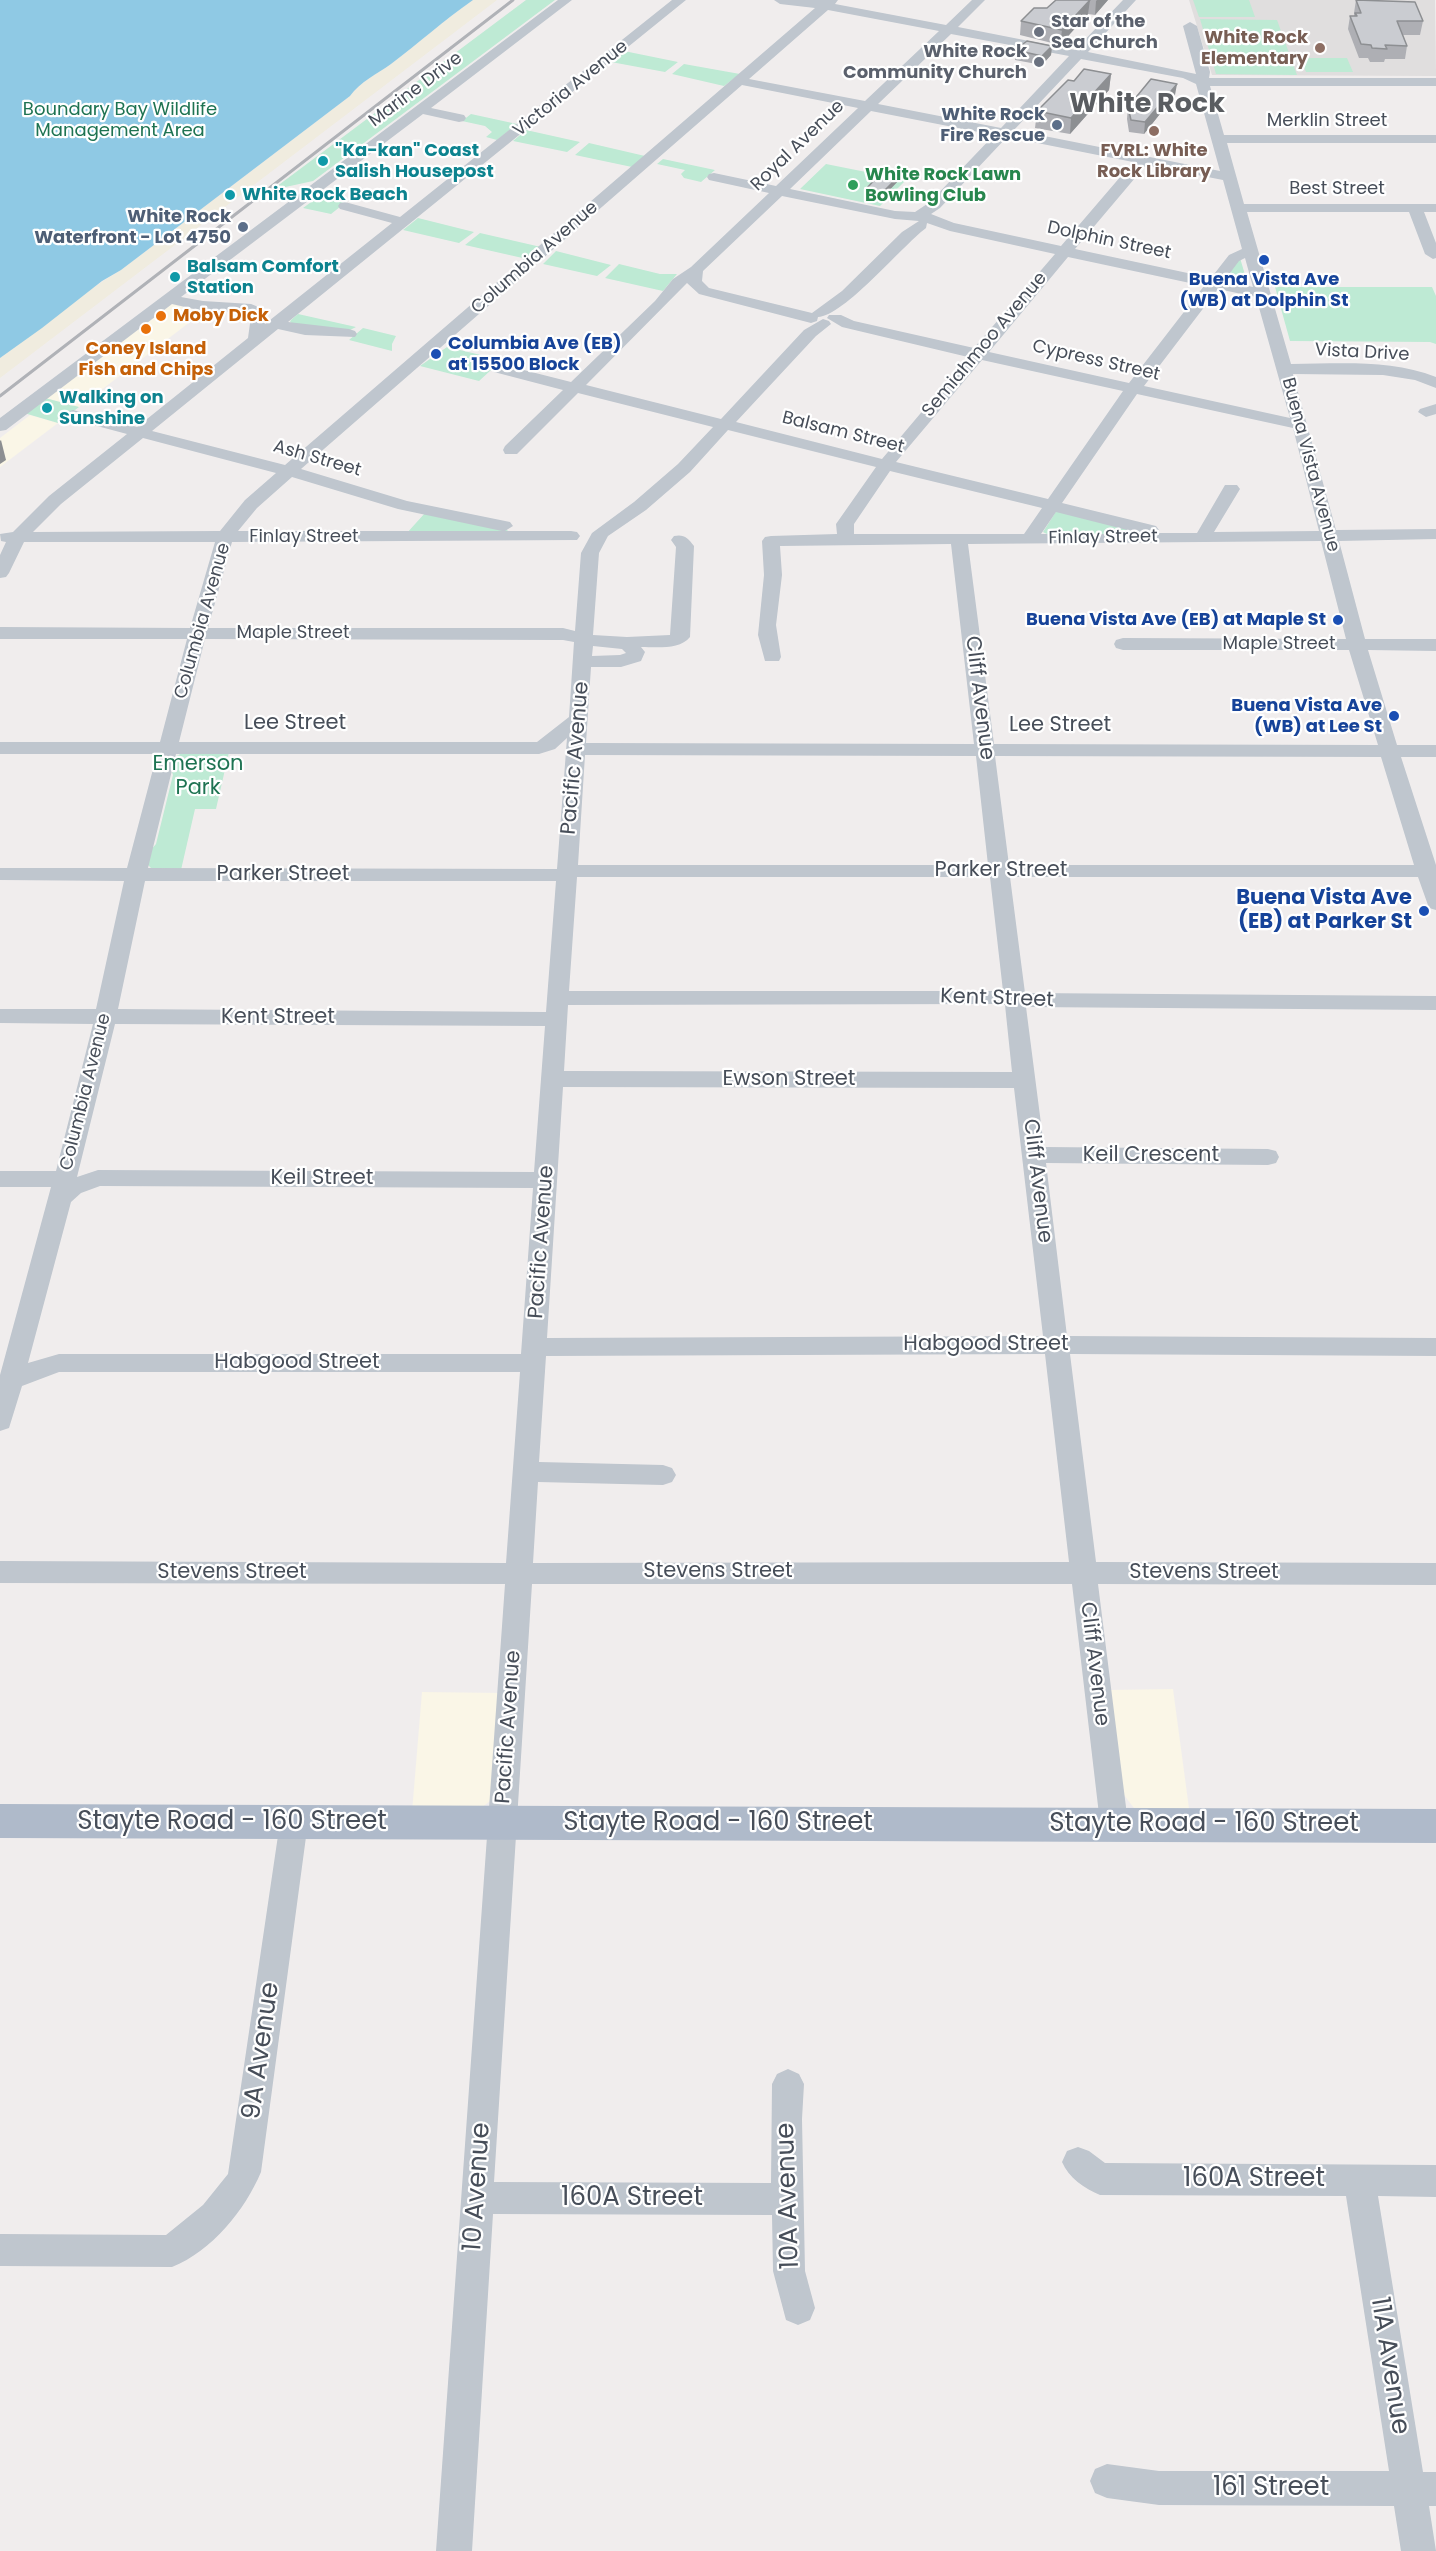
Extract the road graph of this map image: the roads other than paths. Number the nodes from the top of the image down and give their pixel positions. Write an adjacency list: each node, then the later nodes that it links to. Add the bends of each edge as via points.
1 (566, 0): 15 (street, Marine Drive)
2 (681, 0): 28 (street, Victoria Avenue)
3 (780, 0): 6 (street)
4 (980, 0): 9 (street, Royal Avenue)
5 (1130, 0): 10 (street, Pacific Avenue)
6 (800, 1): 7 (street)
7 (830, 3): 9 (street); 11 (street, Columbia Avenue)
8 (1190, 26): 12 (street, Buena Vista Avenue, via 1203,72)
9 (949, 29): 10 (street); 14 (street, Royal Avenue)
10 (1079, 53): 12 (street, via 1187,75); 17 (street, Pacific Avenue)
11 (741, 81): 14 (street); 56 (street, Columbia Avenue)
12 (1202, 82): 13 (street); 18 (street, Buena Vista Avenue)
13 (1436, 82)
14 (869, 106): 17 (street); 23 (street, Royal Avenue)
15 (421, 110): 16 (street); 38 (street, Marine Drive)
16 (459, 118)
17 (1004, 132): 20 (street); 29 (street, Pacific Avenue)
18 (1218, 139): 19 (street, Merklin Street); 22 (street, Buena Vista Avenue)
19 (1436, 139)
20 (1142, 160): 22 (street); 30 (street, Semiahmoo Avenue)
21 (714, 177): 23 (street, Dolphin Street)
22 (1230, 177): 25 (street, Buena Vista Avenue)
23 (779, 191): 29 (street, Dolphin Street); 33 (street, Royal Avenue)
24 (345, 206): 28 (street)
25 (1239, 208): 26 (street, Best Street); 31 (street, Buena Vista Avenue)
26 (1415, 208): 27 (street, Best Street); 32 (street)
27 (1436, 208)
28 (404, 222): 40 (street, Victoria Avenue)
29 (918, 222): 30 (street, Dolphin Street); 39 (street, Pacific Avenue)
30 (1064, 252): 34 (street, Dolphin Street); 43 (street, Semiahmoo Avenue)
31 (1251, 253): 34 (street, via 1234,258); 37 (street, Buena Vista Avenue)
32 (1433, 254)
33 (696, 270): 35 (street, via 694,282); 36 (street, Royal Avenue)
34 (1215, 284): 37 (street, Dolphin Street); 48 (street)
35 (704, 291): 36 (street); 39 (street, Cypress Street)
36 (668, 294): 47 (street, Royal Avenue)
37 (1263, 294): 45 (street, Buena Vista Avenue)
38 (170, 298): 42 (street, via 203,306 251,309 259,315); 52 (street, Marine Drive)
39 (822, 318): 43 (street, Cypress Street); 50 (street, Pacific Avenue)
40 (277, 324): 41 (street); 42 (street, Victoria Avenue)
41 (349, 334)
42 (256, 340): 53 (street, Victoria Avenue)
43 (976, 354): 48 (street, Cypress Street); 55 (street, Semiahmoo Avenue)
44 (500, 369): 47 (street, Balsam Street)
45 (1284, 369): 46 (street, Vista Drive, via 1388,370); 51 (street, Buena Vista Avenue)
46 (1436, 383)
47 (576, 388): 50 (street, Balsam Street); 54 (street, Royal Avenue)
48 (1132, 390): 51 (street, Cypress Street); 58 (street)
49 (73, 415): 53 (street, Ash Street)
50 (725, 425): 55 (street, Balsam Street); 74 (street, Pacific Avenue, via 670,482 596,540 590,553)
51 (1300, 425): 60 (street, Buena Vista Avenue)
52 (0, 426)
53 (141, 433): 56 (street, Ash Street); 66 (street, Victoria Avenue)
54 (511, 450)
55 (886, 464): 58 (street, Balsam Street); 67 (street, Semiahmoo Avenue, via 845,524)
56 (289, 471): 61 (street, Ash Street, via 404,505); 63 (street, Columbia Avenue, via 251,504)
57 (1231, 489): 65 (street)
58 (1053, 505): 64 (street, Balsam Street); 69 (street)
59 (1436, 534): 60 (street, Finlay Street)
60 (1329, 535): 65 (street, Finlay Street); 77 (street, Buena Vista Avenue)
61 (551, 536): 62 (street, Finlay Street); 63 (street, Finlay Street)
62 (571, 536)
63 (226, 537): 66 (street, Finlay Street); 73 (street, Columbia Avenue)
64 (1176, 537): 65 (street, Finlay Street); 69 (street, Finlay Street)
65 (1203, 537)
66 (9, 538): 71 (street, Victoria Avenue)
67 (846, 539): 68 (street, Finlay Street); 79 (street, Finlay Street, via 771,541 773,576 767,642)
68 (959, 539): 69 (street, Finlay Street); 85 (street, Cliff Avenue)
69 (1029, 539)
70 (680, 540): 75 (street, via 685,546 681,637)
71 (0, 573)
72 (0, 633): 73 (street, Maple Street)
73 (198, 633): 74 (street, Maple Street, via 563,634); 83 (street, Columbia Avenue)
74 (585, 640): 75 (street); 80 (street, Pacific Avenue)
75 (627, 644): 80 (street, Pacific Avenue, via 636,652 629,660)
76 (1123, 644): 77 (street, Maple Street)
77 (1357, 645): 78 (street, Maple Street); 86 (street, Buena Vista Avenue)
78 (1436, 645)
79 (772, 657)
80 (584, 662): 81 (street, Pacific Avenue)
81 (579, 718): 83 (street, Lee Street, via 548,745 534,748); 84 (street, Pacific Avenue)
82 (0, 748): 83 (street, Lee Street)
83 (168, 748): 92 (street, Columbia Avenue)
84 (576, 749): 85 (street, Lee Street); 90 (street, Pacific Avenue)
85 (986, 750): 86 (street, Lee Street); 88 (street, Cliff Avenue)
86 (1390, 751): 87 (street, Lee Street); 89 (street, Buena Vista Avenue)
87 (1436, 751)
88 (1001, 871): 89 (street, Parker Street); 90 (street, Parker Street); 94 (street, Cliff Avenue)
89 (1431, 871): 93 (street, Buena Vista Avenue)
90 (567, 873): 92 (street, Parker Street); 96 (street, Pacific Avenue)
91 (0, 874): 92 (street, Parker Street)
92 (136, 874): 98 (street, Columbia Avenue)
93 (1436, 903)
94 (1016, 999): 95 (street, Kent Street); 96 (street, Kent Street); 100 (street, Cliff Avenue)
95 (1436, 1004)
96 (557, 1008): 98 (street, Kent Street); 99 (street, Pacific Avenue)
97 (0, 1016): 98 (street, Kent Street)
98 (105, 1017): 103 (street, Columbia Avenue)
99 (553, 1079): 100 (street, Ewson Street); 106 (street, Pacific Avenue)
100 (1024, 1080): 101 (street, Cliff Avenue)
101 (1034, 1155): 102 (street, Keil Crescent); 108 (street, Cliff Avenue)
102 (1268, 1157)
103 (65, 1178): 104 (street, via 77,1169); 104 (street, Keil Street, via 73,1187); 105 (street); 107 (street, Columbia Avenue)
104 (98, 1178): 106 (street, Keil Street)
105 (0, 1179)
106 (546, 1180): 111 (street, Pacific Avenue)
107 (23, 1341): 110 (street); 112 (street, Habgood Street); 113 (street, Columbia Avenue)
108 (1057, 1345): 109 (street, Habgood Street); 111 (street, Habgood Street); 118 (street, Cliff Avenue)
109 (1436, 1347)
110 (0, 1355)
111 (535, 1355): 112 (street, Habgood Street); 115 (street, Pacific Avenue)
112 (59, 1363): 113 (street, Habgood Street)
113 (5, 1377): 114 (street, Columbia Avenue)
114 (0, 1421)
115 (527, 1472): 116 (street); 119 (street, Pacific Avenue)
116 (663, 1475)
117 (0, 1572): 119 (street, Stevens Street)
118 (1082, 1573): 119 (street, Stevens Street); 120 (street, Stevens Street); 124 (street, Cliff Avenue)
119 (520, 1574): 123 (street, Pacific Avenue)
120 (1436, 1574)
121 (0, 1821): 122 (main road, Stayte Road - 160 Street)
122 (294, 1822): 123 (main road, Stayte Road - 160 Street); 132 (street, 9A Avenue, via 245,2172 230,2202 172,2251)
123 (502, 1823): 124 (main road, Stayte Road - 160 Street); 130 (street, 10 Avenue)
124 (1114, 1823): 125 (main road, Stayte Road - 160 Street)
125 (1436, 1826)
126 (788, 2084): 131 (street, 10A Avenue)
127 (1078, 2162): 128 (street, 160A Street, via 1100,2179)
128 (1359, 2180): 129 (street, 160A Street); 135 (street, 11A Avenue)
129 (1436, 2181)
130 (477, 2198): 131 (street, 160A Street); 136 (street, 10 Avenue)
131 (788, 2199): 133 (street, 10A Avenue, via 789,2271)
132 (0, 2250)
133 (798, 2308)
134 (1107, 2481): 135 (street, 161 Street, via 1159,2488)
135 (1422, 2489): 137 (street, 11A Avenue)
136 (454, 2551)
137 (1419, 2551)

